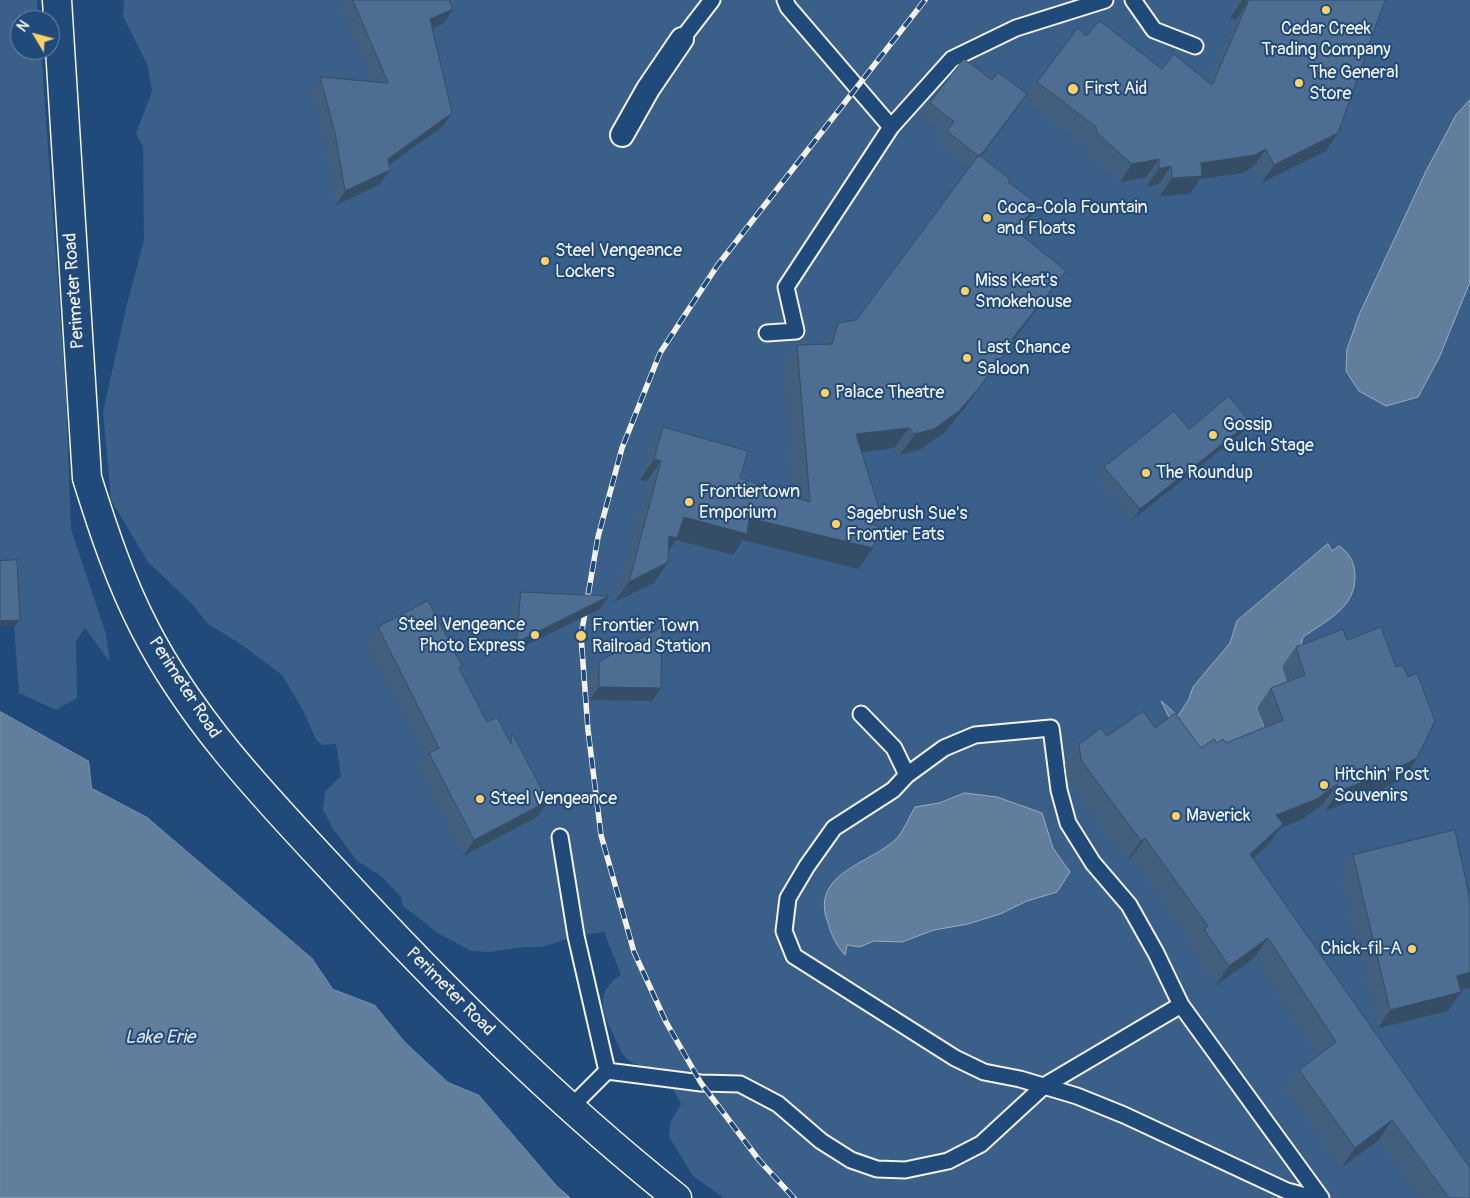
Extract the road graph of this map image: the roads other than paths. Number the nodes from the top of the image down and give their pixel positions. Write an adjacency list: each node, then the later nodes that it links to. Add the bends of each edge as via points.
1 (57, 0): 17 (street, Perimeter Road, via 87,478 104,534 145,629 196,713 236,764 418,962)
2 (712, 0): 6 (lane)
3 (785, 0): 8 (lane)
4 (1105, 0): 8 (lane, via 1016,28 952,59)
5 (1133, 0): 7 (lane, via 1154,30)
6 (682, 39): 9 (street, via 648,89)
7 (1194, 46)
8 (890, 127): 10 (lane, via 786,287 796,331)
9 (622, 136)
10 (767, 333)
11 (861, 714): 12 (lane, via 894,748)
12 (906, 775): 14 (lane, via 944,748 975,735 1051,728 1059,790 1068,823 1093,863 1129,905); 16 (lane, via 893,790 834,828 807,866 788,898 784,932 794,956 955,1058 984,1072)
13 (560, 836): 15 (lane, via 576,936)
14 (1181, 1005): 16 (lane); 20 (lane)
15 (607, 1071): 16 (lane, via 701,1083 740,1084 778,1104 821,1141 851,1160 877,1169 905,1170 948,1161 982,1144); 17 (lane)
16 (1044, 1086): 19 (lane, via 1124,1115 1288,1191)
17 (570, 1108): 18 (street, Perimeter Road)
18 (677, 1198)
19 (1313, 1198)
20 (1322, 1198)

